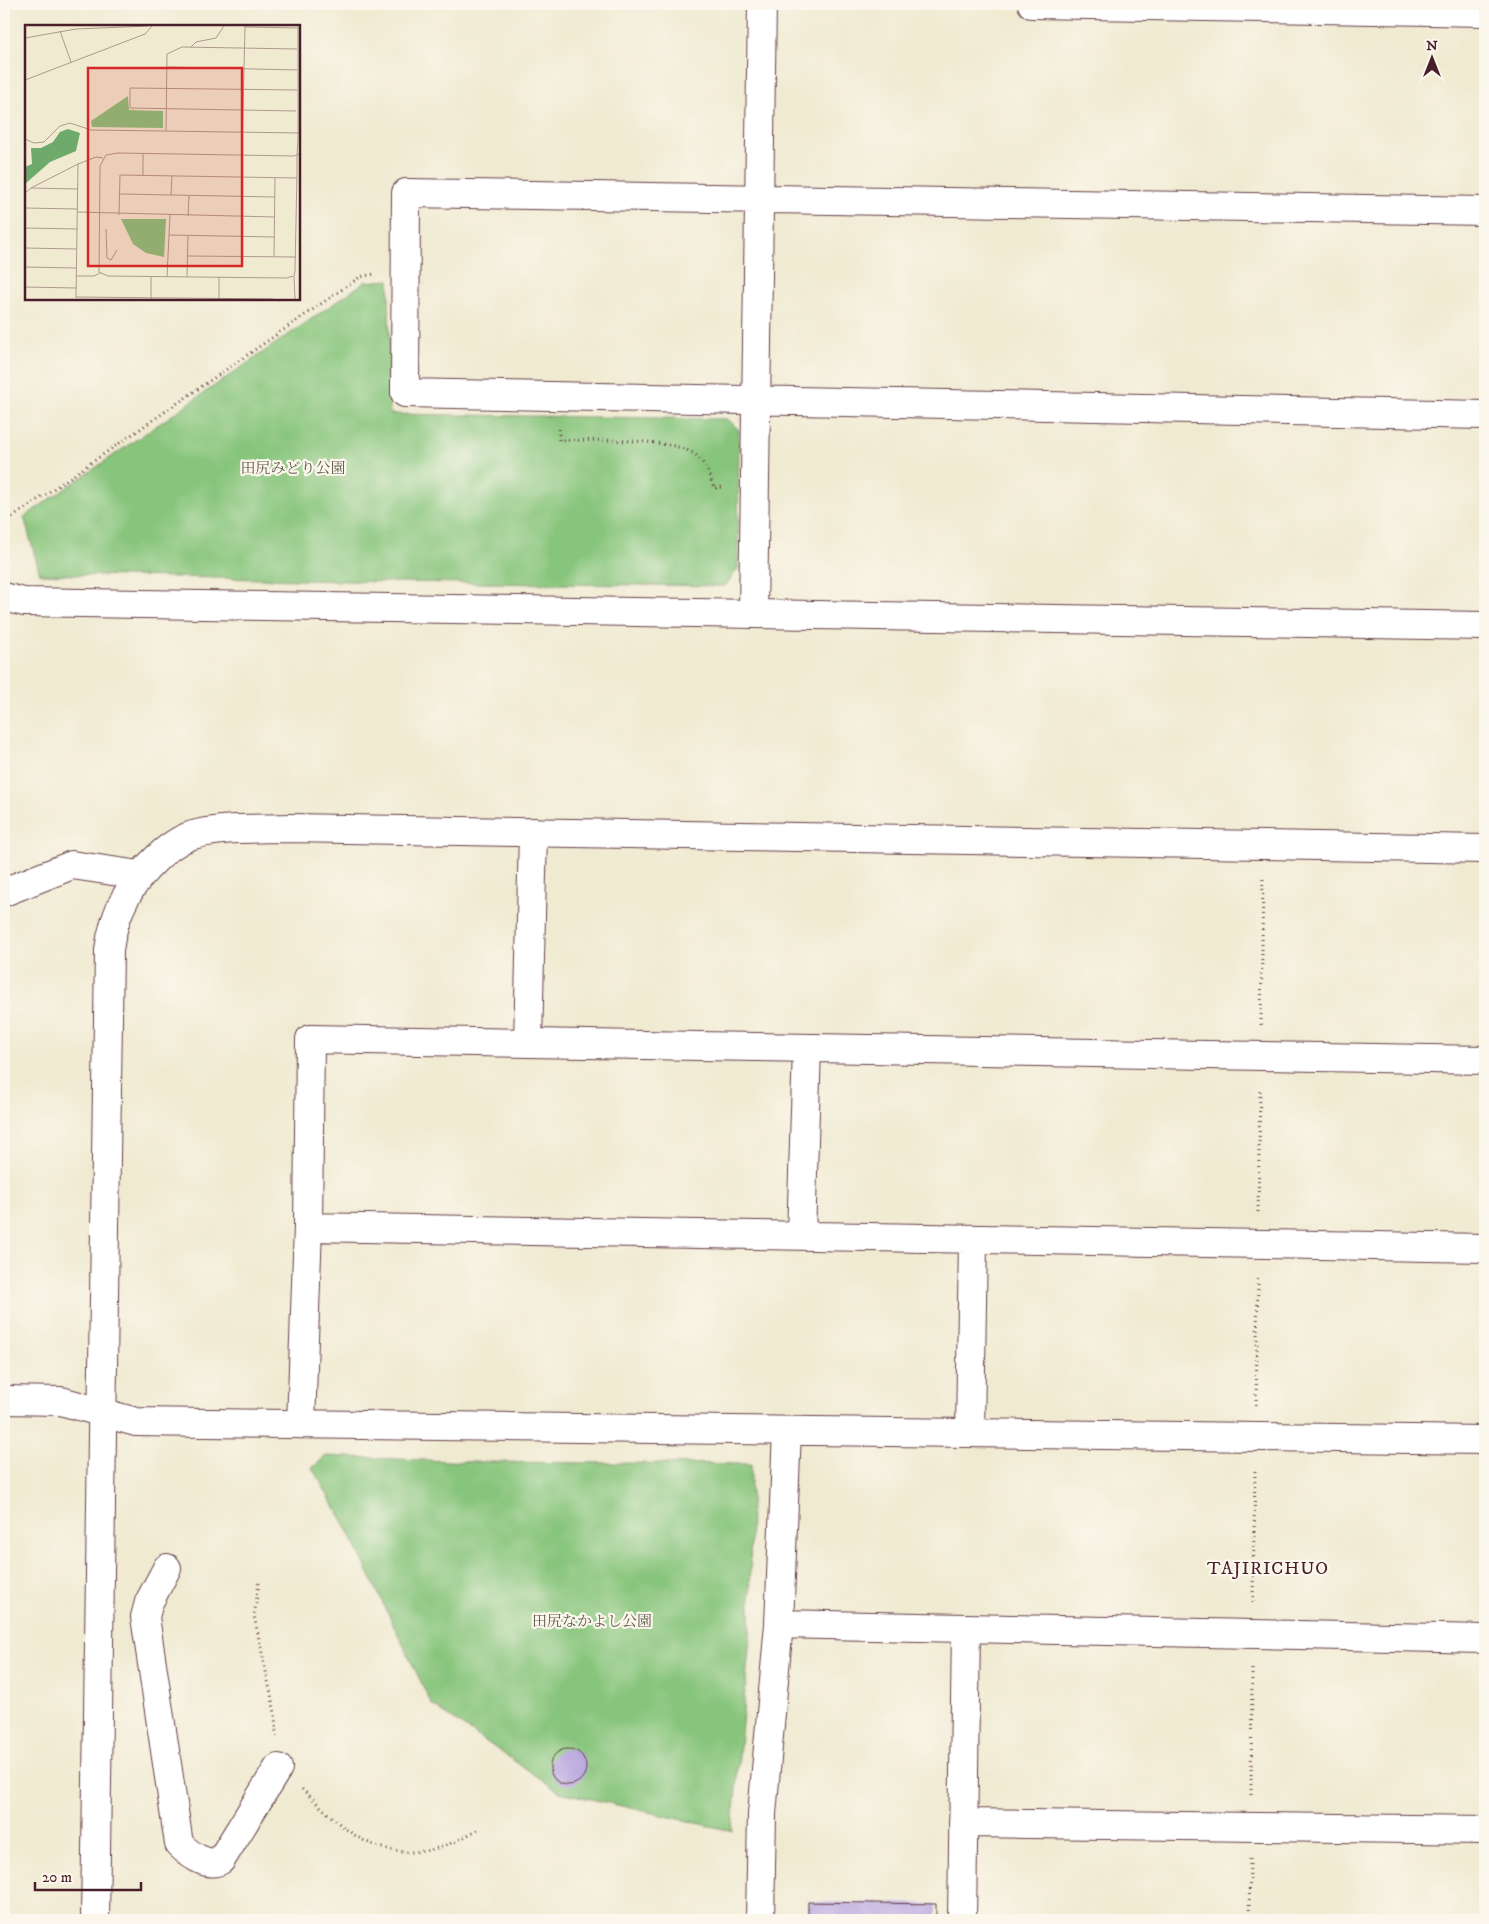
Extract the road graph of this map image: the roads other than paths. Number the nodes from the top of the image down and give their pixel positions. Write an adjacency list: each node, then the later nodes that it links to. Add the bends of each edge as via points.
1 (762, 4): 4 (street)
2 (1032, 4): 3 (street)
3 (1485, 12)
4 (759, 199): 5 (street); 6 (street); 6 (street, via 406,193 405,393)
5 (1485, 211)
6 (756, 400): 7 (street); 9 (street)
7 (1485, 415)
8 (4, 597): 9 (street, via 24,602)
9 (753, 614): 10 (street)
10 (1485, 626)
11 (533, 832): 13 (street); 14 (street, via 222,830 184,838 170,846); 16 (street)
12 (1485, 845): 13 (street)
13 (1485, 849)
14 (139, 875): 15 (street, via 72,865); 24 (street, via 122,901 109,950)
15 (4, 892)
16 (528, 1043): 17 (street); 19 (street, via 310,1039)
17 (807, 1048): 18 (street); 20 (street)
18 (1485, 1060)
19 (308, 1227): 20 (street); 25 (street)
20 (801, 1236): 21 (street)
21 (973, 1239): 22 (street); 27 (street)
22 (1485, 1248)
23 (4, 1400): 24 (street, via 61,1401)
24 (102, 1412): 25 (street, via 136,1422); 36 (street)
25 (301, 1424): 26 (street)
26 (788, 1431): 27 (street); 30 (street)
27 (970, 1433): 28 (street)
28 (1485, 1440)
29 (167, 1568): 33 (street, via 149,1602 136,1617 179,1844 206,1862 221,1860)
30 (779, 1624): 31 (street); 37 (street, via 763,1806)
31 (966, 1628): 32 (street); 34 (street)
32 (1485, 1639)
33 (278, 1768)
34 (963, 1823): 35 (street); 38 (street)
35 (1485, 1830)
36 (95, 1920)
37 (760, 1920)
38 (962, 1920)

